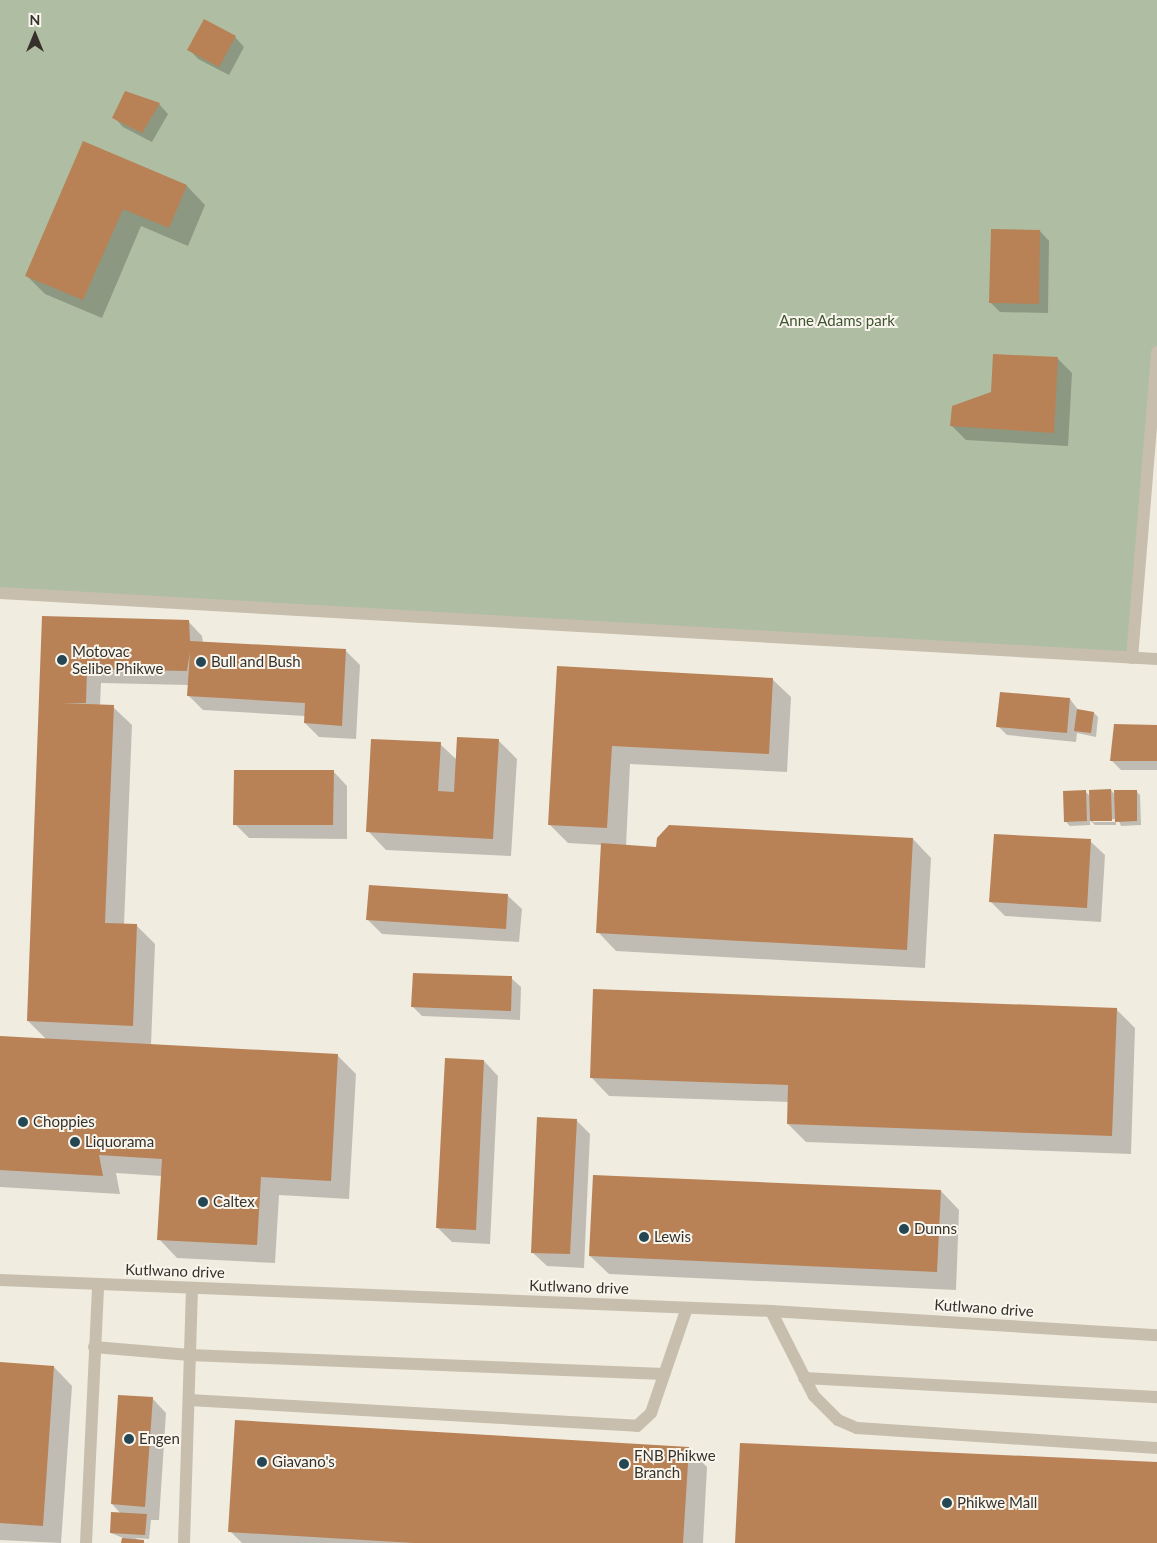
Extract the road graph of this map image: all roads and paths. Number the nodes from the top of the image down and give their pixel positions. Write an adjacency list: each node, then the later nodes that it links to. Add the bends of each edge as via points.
1 (1157, 352): 3 (street)
2 (0, 592): 3 (street)
3 (1132, 658): 4 (street)
4 (1157, 659)
5 (0, 1280): 6 (street, Kutlwano drive)
6 (98, 1284): 7 (street, Kutlwano drive); 11 (street)
7 (192, 1288): 8 (street, Kutlwano drive); 12 (street)
8 (687, 1308): 9 (street, Kutlwano drive); 13 (street)
9 (771, 1312): 10 (street, Kutlwano drive); 14 (street)
10 (1157, 1335)
11 (94, 1347): 12 (street); 18 (street)
12 (190, 1355): 13 (street); 16 (street)
13 (664, 1374): 16 (street, via 651,1413 637,1426)
14 (804, 1378): 15 (street); 17 (street, via 814,1396 838,1420 857,1428)
15 (1157, 1397)
16 (189, 1400): 19 (street)
17 (1157, 1448)
18 (86, 1543)
19 (184, 1543)

